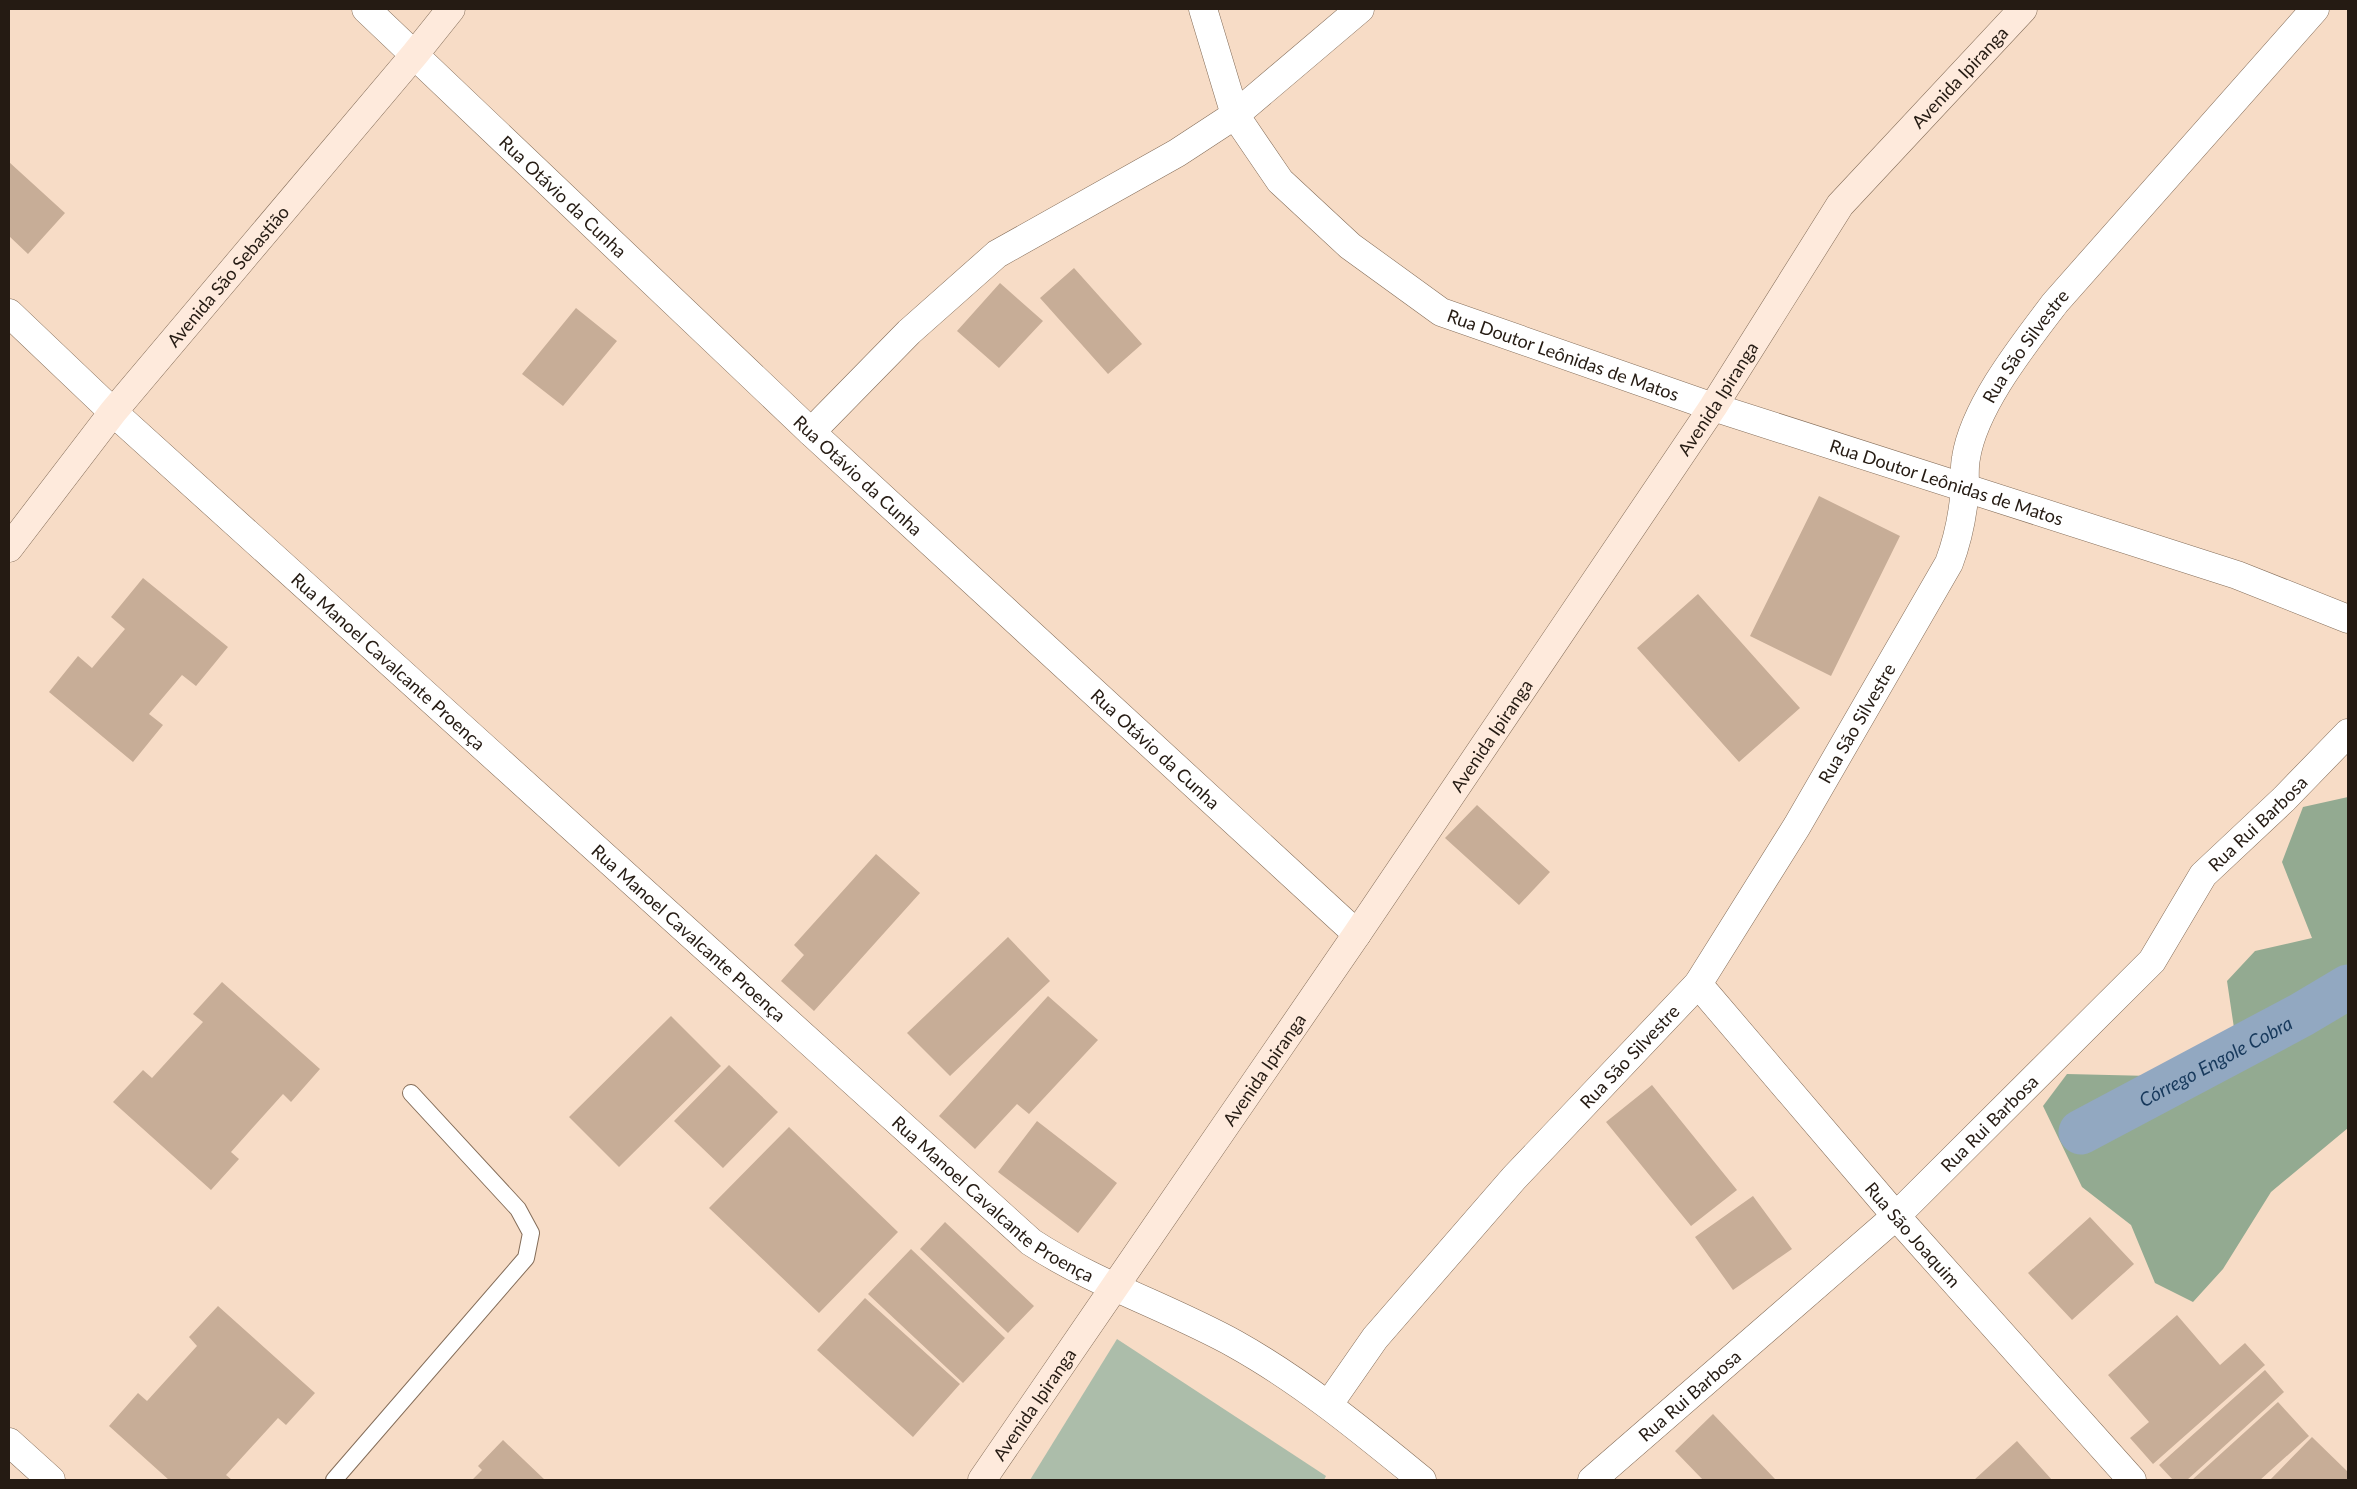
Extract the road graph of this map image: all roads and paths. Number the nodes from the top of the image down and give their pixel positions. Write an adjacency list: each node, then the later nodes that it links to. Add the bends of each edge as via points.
1 (366, 9): 7 (street, Rua Otávio da Cunha)
2 (451, 9): 7 (street, Avenida São Sebastião)
3 (1203, 9): 8 (street, Rua Doutor Leônidas de Matos)
4 (1360, 9): 8 (street)
5 (2023, 9): 10 (street, Avenida Ipiranga, via 1840,205)
6 (2315, 9): 13 (street, Rua São Silvestre, via 2055,303 2024,343 1977,420 1966,458)
7 (416, 54): 11 (street, Avenida São Sebastião); 12 (street, Rua Otávio da Cunha)
8 (1235, 115): 10 (street, Rua Doutor Leônidas de Matos, via 1280,181 1350,246 1441,312); 12 (street, via 1177,153 997,254 909,332)
9 (9, 313): 11 (street, Rua Manoel Cavalcante Proença)
10 (1713, 407): 13 (street, Rua Doutor Leônidas de Matos); 17 (street, Avenida Ipiranga)
11 (113, 412): 14 (street, Avenida São Sebastião); 21 (street, Rua Manoel Cavalcante Proença, via 1031,1242 1059,1261)
12 (811, 432): 17 (street, Rua Otávio da Cunha)
13 (1964, 489): 15 (street, Rua Doutor Leônidas de Matos, via 2237,575); 18 (street, Rua São Silvestre, via 1957,542 1949,563 1797,826)
14 (9, 548)
15 (2348, 619)
16 (2348, 733): 20 (street, Rua Rui Barbosa, via 2203,875 2152,961)
17 (1358, 934): 21 (street, Avenida Ipiranga)
18 (1698, 984): 20 (street, Rua São Joaquim); 22 (street, Rua São Silvestre, via 1514,1178 1375,1338)
19 (411, 1093): 25 (lane, via 518,1209 532,1233 526,1258)
20 (1896, 1216): 28 (street, Rua Rui Barbosa); 29 (street, Rua São Joaquim)
21 (1115, 1289): 22 (street, Rua Manoel Cavalcante Proença, via 1154,1304 1236,1345); 26 (street, Avenida Ipiranga)
22 (1329, 1404): 27 (street, Rua Manoel Cavalcante Proença)
23 (9, 1442): 24 (street)
24 (51, 1480)
25 (334, 1480)
26 (982, 1480)
27 (1422, 1480)
28 (1592, 1480)
29 (2132, 1480)

